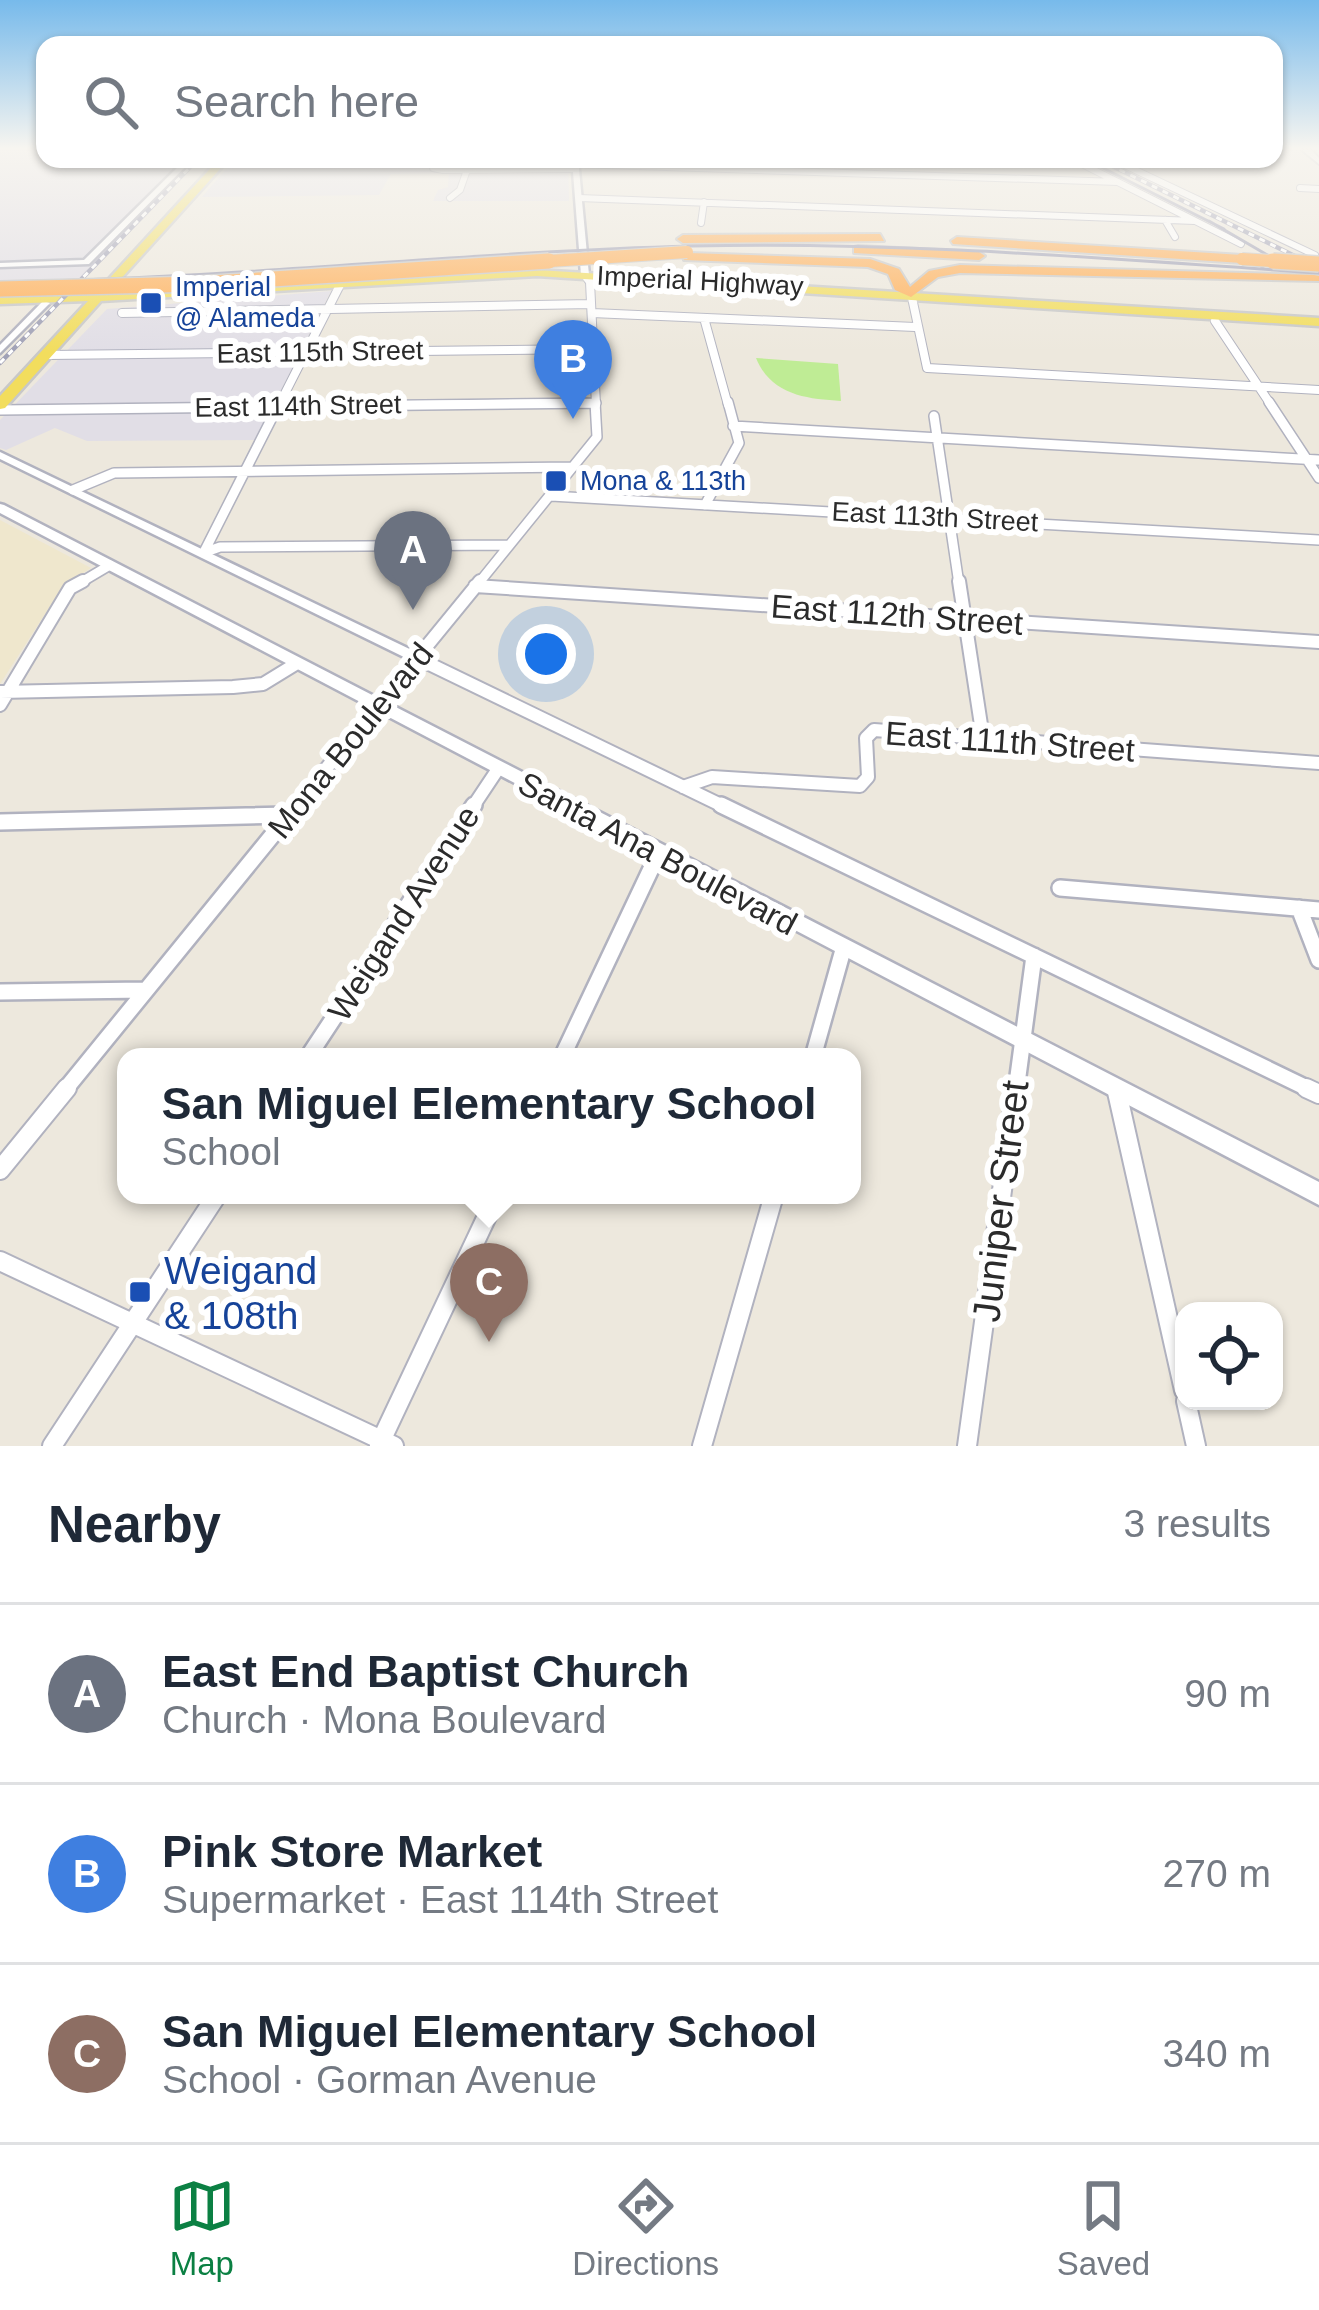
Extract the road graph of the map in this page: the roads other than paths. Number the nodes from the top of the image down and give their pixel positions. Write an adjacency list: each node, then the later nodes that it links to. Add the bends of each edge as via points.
1 (132, 217): 21 (street, via 80,264)
2 (172, 217): 28 (main road)
3 (581, 217): 22 (street)
4 (702, 217): 14 (street)
5 (831, 217): 13 (street)
6 (983, 217): 15 (street)
7 (1072, 217): 16 (street)
8 (1087, 217): 11 (street)
9 (1188, 217): 12 (street)
10 (1222, 217): 20 (street)
11 (1165, 220): 12 (street); 17 (street)
12 (1195, 221): 19 (street)
13 (831, 222)
14 (701, 224)
15 (987, 228)
16 (1080, 232)
17 (1175, 237)
18 (686, 249): 19 (highway, via 898,238); 21 (highway, via 205,270); 23 (highway, via 900,251); 25 (highway, bridge, via 212,284); 26 (highway, via 870,263 894,272)
19 (1242, 252): 20 (highway, bridge)
20 (1317, 268): 23 (highway)
21 (0, 270)
22 (585, 275): 24 (main road, Imperial Highway); 26 (main road, Imperial Highway); 34 (street, Mona Boulevard)
23 (1277, 277): 26 (highway, via 960,269 934,274)
24 (340, 285): 28 (main road, Imperial Highway); 33 (street)
25 (0, 289)
26 (911, 292): 29 (main road, Imperial Highway); 37 (main road, via 934,302); 39 (street)
27 (81, 299): 28 (main road, Imperial Highway); 31 (main road, Imperial Highway); 32 (main road, Imperial Highway)
28 (99, 299): 43 (main road)
29 (983, 299): 38 (main road, Imperial Highway); 38 (main road, via 1060,297)
30 (0, 300): 31 (main road, Imperial Highway)
31 (21, 300): 32 (main road, Imperial Highway)
32 (46, 303): 41 (street)
33 (328, 307): 34 (street); 35 (street); 42 (street)
34 (591, 309): 36 (street); 40 (street, Mona Boulevard)
35 (122, 313)
36 (704, 318): 39 (street); 50 (street)
37 (1214, 321): 38 (main road); 44 (street)
38 (1319, 321)
39 (915, 327): 44 (street, via 926,368)
40 (593, 349): 42 (street, East 115th Street); 46 (street, Mona Boulevard)
41 (0, 350)
42 (305, 353): 43 (street, East 115th Street); 47 (street)
43 (47, 355): 48 (main road)
44 (1258, 387): 45 (street); 53 (street)
45 (1319, 389)
46 (596, 403): 47 (street, East 114th Street); 55 (street, Mona Boulevard, via 597,437)
47 (277, 406): 48 (street, East 114th Street); 56 (street)
48 (0, 408)
49 (934, 416): 51 (street)
50 (734, 427): 51 (street); 60 (street, via 739,443)
51 (937, 437): 53 (street); 62 (street)
52 (0, 454): 58 (street, Santa Ana Boulevard)
53 (1306, 459): 54 (street); 57 (street)
54 (1319, 460)
55 (573, 467): 56 (street); 59 (street, Mona Boulevard)
56 (246, 470): 58 (street, via 114,473); 65 (street)
57 (1319, 478)
58 (73, 490): 65 (street, Santa Ana Boulevard)
59 (551, 496): 60 (street, East 113th Street); 64 (street, Mona Boulevard)
60 (705, 505): 62 (street, East 113th Street)
61 (0, 508): 66 (street, Santa Ana Boulevard)
62 (949, 518): 63 (street, East 113th Street); 68 (street)
63 (1319, 540)
64 (508, 545): 65 (street); 67 (street, Mona Boulevard)
65 (203, 553): 70 (street, Santa Ana Boulevard)
66 (110, 565): 71 (street, Santa Ana Boulevard); 72 (street, via 70,588)
67 (475, 586): 68 (street, East 112th Street); 70 (street, Mona Boulevard)
68 (964, 619): 69 (street, East 112th Street); 75 (street)
69 (1319, 642)
70 (417, 658): 74 (street, Mona Boulevard); 78 (street, Santa Ana Boulevard)
71 (294, 665): 72 (street, via 263,684); 74 (street, Santa Ana Boulevard)
72 (4, 692): 73 (street)
73 (0, 705)
74 (377, 706): 77 (street, Santa Ana Boulevard); 79 (street, Mona Boulevard)
75 (982, 738): 76 (street, East 111th Street); 78 (street, East 111th Street, via 868,733 868,777 860,786 712,776)
76 (1319, 763)
77 (499, 769): 81 (street, Santa Ana Boulevard); 91 (street, Weigand Avenue)
78 (683, 787): 86 (street, Santa Ana Boulevard)
79 (288, 815): 80 (street); 88 (street, Mona Boulevard)
80 (0, 822)
81 (658, 852): 85 (street, Santa Ana Boulevard); 92 (street)
82 (1060, 888): 83 (street)
83 (1299, 908): 84 (street); 87 (street)
84 (1319, 910)
85 (843, 950): 90 (street, Santa Ana Boulevard); 93 (street)
86 (1034, 956): 90 (street, Juniper Street); 95 (street, Santa Ana Boulevard)
87 (1319, 960)
88 (144, 990): 89 (street); 96 (street, Mona Boulevard)
89 (0, 992)
90 (1021, 1040): 94 (street, Santa Ana Boulevard); 108 (street, Juniper Street)
91 (314, 1048)
92 (566, 1048)
93 (816, 1048)
94 (1118, 1092): 97 (street, Santa Ana Boulevard); 103 (street)
95 (1319, 1094)
96 (0, 1170)
97 (1319, 1194)
98 (211, 1204): 102 (street)
99 (493, 1204): 105 (street)
100 (771, 1204): 107 (street)
101 (0, 1261): 102 (street)
102 (132, 1324): 105 (street); 106 (street)
103 (1175, 1349)
104 (1188, 1410): 109 (street)
105 (385, 1444)
106 (52, 1446)
107 (702, 1446)
108 (967, 1446)
109 (1196, 1446)

